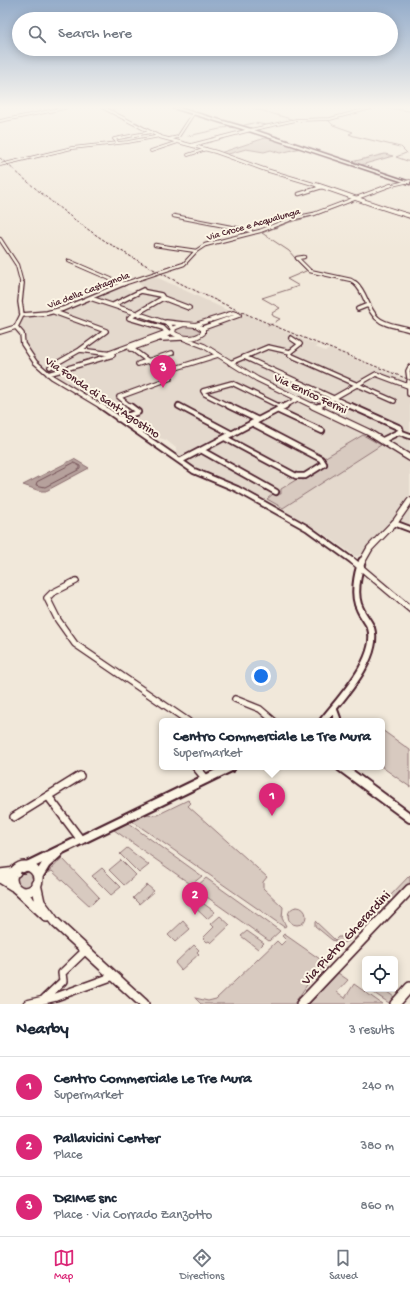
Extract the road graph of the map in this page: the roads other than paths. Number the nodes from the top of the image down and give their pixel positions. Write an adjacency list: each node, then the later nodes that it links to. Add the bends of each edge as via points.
1 (43, 155): 4 (street)
2 (223, 155): 7 (street)
3 (325, 155): 5 (main road)
4 (0, 165)
5 (404, 181): 6 (main road); 9 (street, Via Croce e Acqualunga)
6 (410, 182)
7 (322, 187): 8 (street); 9 (street)
8 (299, 194)
9 (357, 198): 11 (street); 12 (street, Via Croce e Acqualunga)
10 (174, 216): 12 (street)
11 (410, 216)
12 (253, 232): 15 (street, Via Croce e Acqualunga, via 205,245)
13 (0, 239): 28 (street, via 21,275 19,306)
14 (155, 245): 15 (street)
15 (196, 251): 18 (street, Via Croce e Acqualunga, via 184,264)
16 (304, 257): 23 (street, via 297,258 310,271 355,282 362,289)
17 (69, 261): 19 (street)
18 (159, 272): 19 (street, Via della Castagnola)
19 (123, 284): 20 (street, Via della Castagnola)
20 (90, 298): 22 (street); 26 (street, Via della Castagnola)
21 (163, 298): 22 (street, via 161,295 143,290); 24 (street); 27 (street)
22 (113, 305): 27 (street)
23 (368, 305): 25 (street); 35 (street, via 370,311 379,319)
24 (189, 308)
25 (358, 309)
26 (54, 312): 28 (street, Via della Castagnola); 43 (street, via 106,331)
27 (137, 313): 29 (street); 44 (street, via 130,319 165,329 167,332)
28 (22, 315): 32 (street)
29 (161, 321): 30 (street); 34 (street, via 168,324)
30 (183, 324): 31 (street); 34 (street)
31 (195, 325): 33 (street); 33 (street, via 234,313 239,315)
32 (16, 327): 36 (street); 56 (street, Via Fonda di Sant'Agostino, via 35,362)
33 (203, 328): 37 (street, via 204,332)
34 (172, 330): 38 (street, Via Enrico Fermi, via 175,335); 40 (street)
35 (410, 330)
36 (0, 332)
37 (200, 336): 38 (street); 41 (street, via 199,341)
38 (183, 338): 40 (street); 41 (street, Via Enrico Fermi)
39 (290, 338): 49 (street, via 300,344 290,352 269,347)
40 (155, 340): 42 (street)
41 (204, 346): 47 (street, Via Enrico Fermi)
42 (132, 349): 46 (street); 50 (street)
43 (80, 350): 44 (street); 53 (street)
44 (110, 353): 46 (street)
45 (172, 353): 50 (street)
46 (115, 354): 56 (street)
47 (218, 355): 51 (street, Via Enrico Fermi); 55 (street)
48 (290, 355): 58 (street)
49 (244, 357): 51 (street); 62 (street)
50 (149, 361): 52 (street); 55 (street)
51 (230, 363): 61 (street, Via Enrico Fermi, via 257,379)
52 (138, 364)
53 (50, 367)
54 (410, 367): 57 (street)
55 (163, 372): 68 (street, via 170,379 118,397 138,412)
56 (48, 374): 68 (street, Via Fonda di Sant'Agostino, via 98,403)
57 (409, 379): 59 (street)
58 (358, 385): 59 (street, via 379,375); 62 (street); 63 (street)
59 (408, 386): 60 (street)
60 (409, 394)
61 (299, 398): 65 (street); 66 (street, Via Enrico Fermi)
62 (334, 398): 66 (street); 71 (street)
63 (394, 401)
64 (179, 406): 73 (street)
65 (282, 407): 67 (street); 69 (street, via 231,383 204,390 209,396)
66 (317, 407): 76 (street, Via Enrico Fermi)
67 (277, 410): 69 (street); 72 (street)
68 (118, 419): 79 (street, Via Fonda di Sant'Agostino)
69 (258, 420): 70 (street)
70 (252, 423): 73 (street); 75 (street, via 324,462 305,476 297,476)
71 (400, 430): 74 (street); 76 (street)
72 (322, 432)
73 (232, 434): 75 (street)
74 (410, 436)
75 (224, 438): 77 (street)
76 (383, 440): 78 (street, Via Enrico Fermi)
77 (201, 450): 79 (street); 80 (street)
78 (410, 458)
79 (180, 462): 84 (street, Via Fonda di Sant'Agostino, via 196,472 237,488 298,522)
80 (276, 492)
81 (410, 501): 82 (street)
82 (394, 524): 83 (street); 84 (street, via 368,552)
83 (410, 529)
84 (360, 566): 86 (street, Via Fonda di Sant'Agostino); 88 (street, via 358,602 370,627 371,637 363,668)
85 (76, 581): 89 (street, via 47,598 72,640 101,663)
86 (410, 609)
87 (235, 700): 90 (street, via 260,709)
88 (334, 710): 91 (street); 92 (street)
89 (184, 718)
90 (270, 718)
91 (326, 718)
92 (337, 718)
93 (198, 770): 97 (street)
94 (225, 770): 97 (street)
95 (348, 770): 100 (street)
96 (80, 776): 98 (street)
97 (206, 779): 101 (street)
98 (48, 796): 99 (street); 101 (street)
99 (14, 817)
100 (410, 818)
101 (81, 840): 102 (street)
102 (63, 849): 103 (street); 106 (street, via 49,861)
103 (19, 870): 104 (main road); 106 (main road, via 32,869); 107 (main road, via 12,880)
104 (0, 874)
105 (0, 878): 107 (main road)
106 (37, 881): 107 (main road, via 28,890); 109 (main road, via 40,902)
107 (16, 889): 109 (main road)
108 (410, 889): 116 (main road, Via Pietro Gherardini)
109 (55, 922): 110 (main road)
110 (86, 950): 111 (main road); 113 (street, via 62,972 63,981)
111 (114, 976): 113 (street); 115 (main road)
112 (410, 987): 117 (main road)
113 (43, 1000): 114 (street)
114 (27, 1004)
115 (144, 1004)
116 (301, 1004)
117 (395, 1004)

